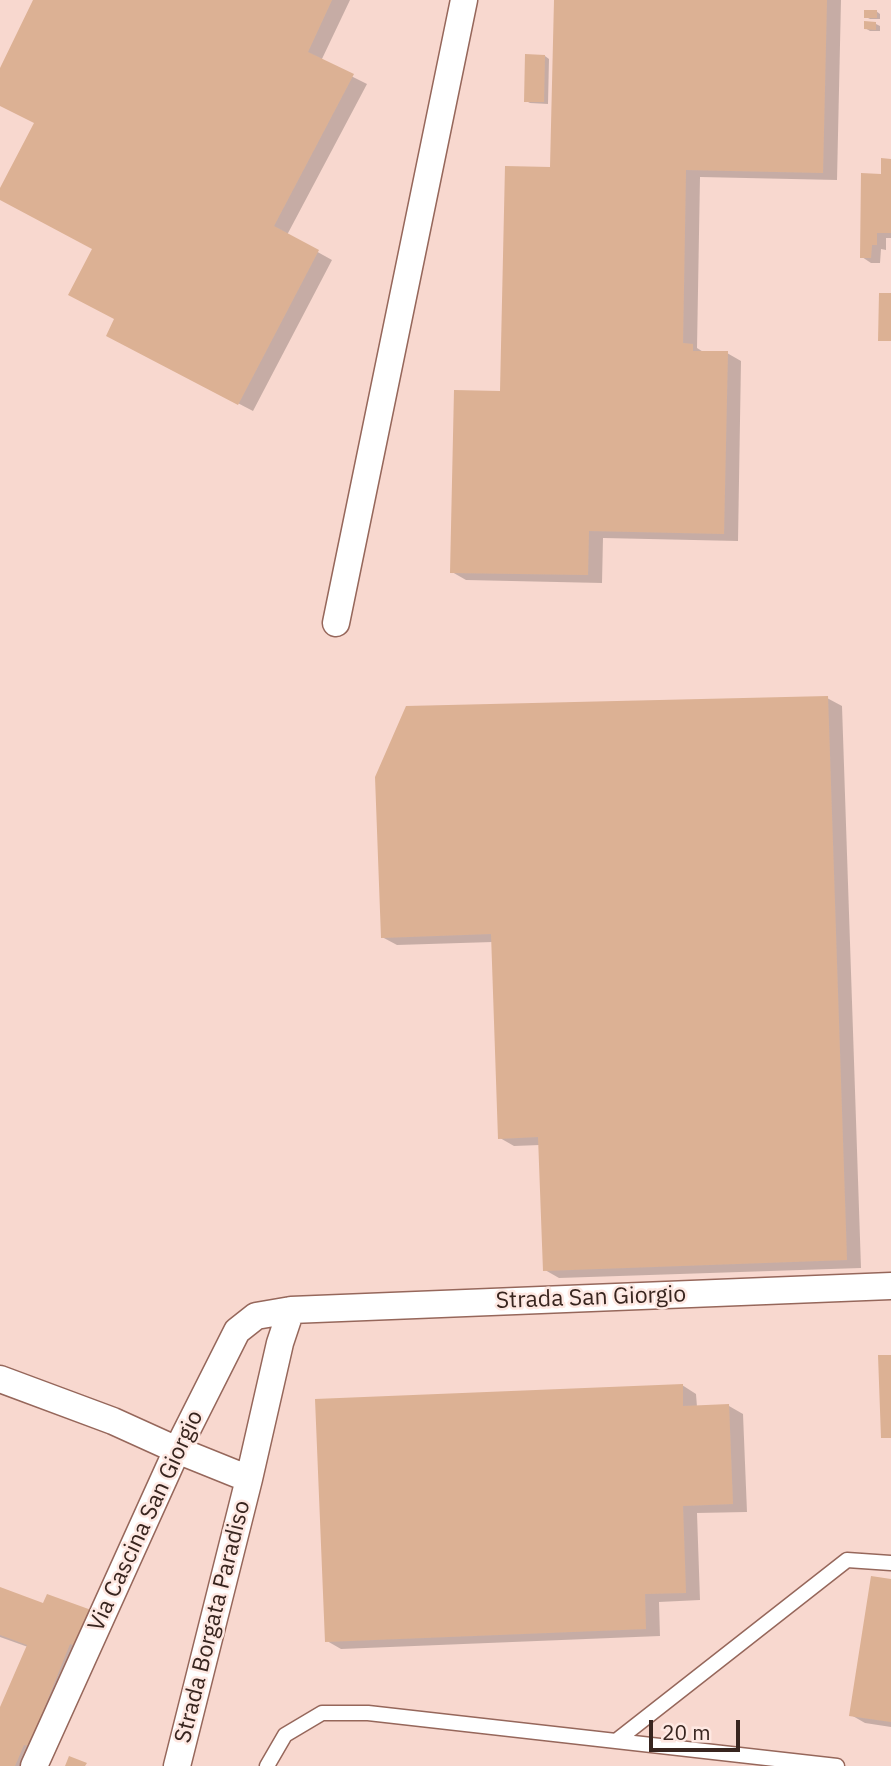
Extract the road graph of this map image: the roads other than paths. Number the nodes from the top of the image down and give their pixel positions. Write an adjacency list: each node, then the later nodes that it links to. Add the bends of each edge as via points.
1 (464, 0): 2 (street)
2 (336, 623)
3 (891, 1286): 4 (street, Strada San Giorgio)
4 (291, 1310): 6 (street, Via Cascina San Giorgio, via 256,1316 237,1331); 7 (street, Strada Borgata Paradiso)
5 (0, 1379): 6 (street, Strada Borgata Paradiso)
6 (177, 1450): 7 (street, Strada Borgata Paradiso); 10 (street, Via Cascina San Giorgio)
7 (249, 1479): 11 (street, Strada Borgata Paradiso)
8 (891, 1563): 9 (lane, via 847,1560)
9 (616, 1741): 12 (lane, via 368,1713 322,1713 285,1735); 13 (lane)
10 (34, 1766)
11 (177, 1766)
12 (267, 1766)
13 (838, 1766)

